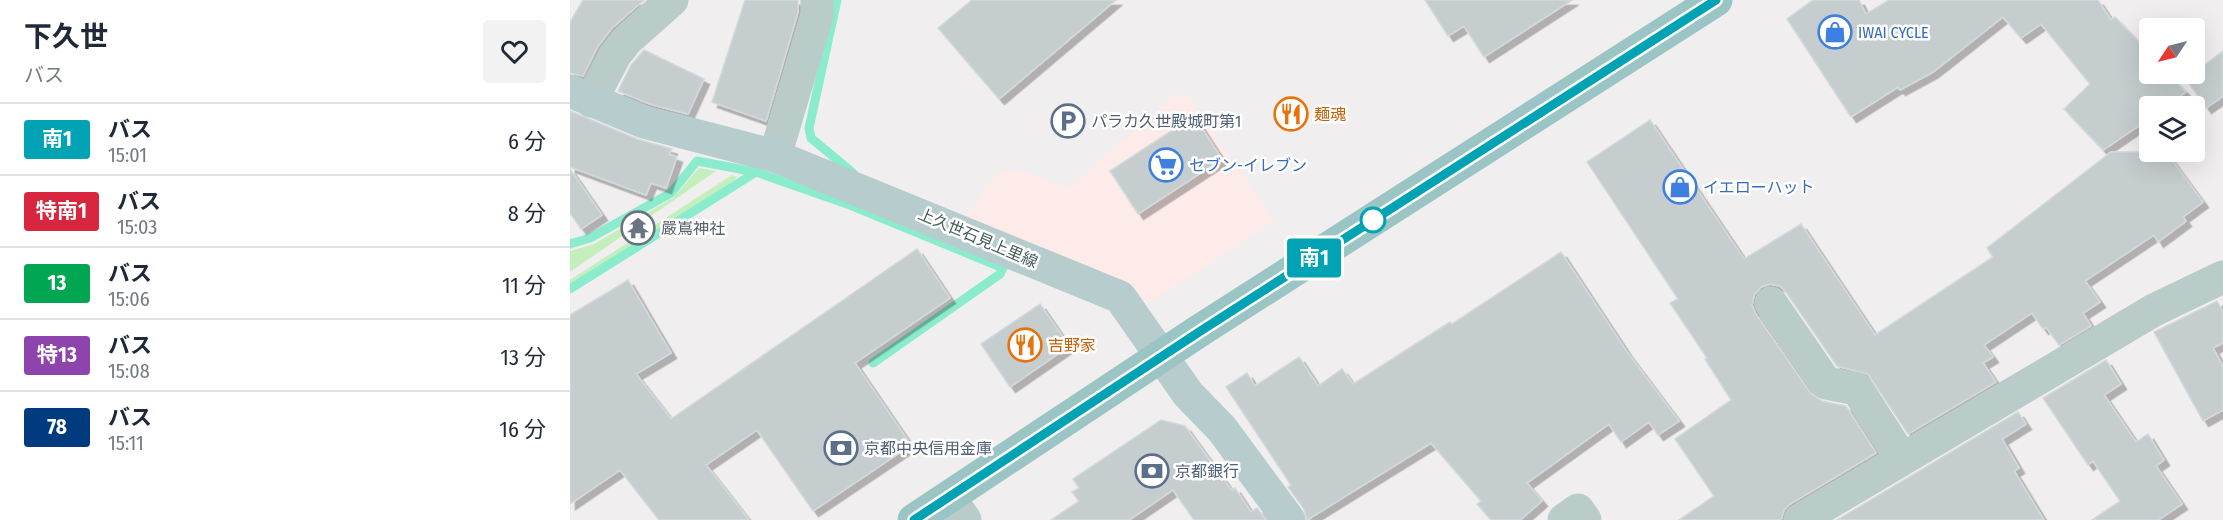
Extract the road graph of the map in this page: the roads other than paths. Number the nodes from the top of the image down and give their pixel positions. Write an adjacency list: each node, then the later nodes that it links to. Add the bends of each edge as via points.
1 (672, 0): 4 (street, via 627,40)
2 (817, 0): 5 (street, via 817,15)
3 (1716, 0): 8 (highway)
4 (580, 96): 5 (main road, 上久世石見上里線, via 644,122)
5 (775, 156): 8 (main road, 上久世石見上里線, via 1120,297)
6 (2223, 277): 9 (street, via 2154,310)
7 (1771, 303): 9 (street, via 1826,383 1857,388)
8 (1163, 356): 10 (highway); 13 (main road, 上久世石見上里線, via 1188,394 1222,429)
9 (1902, 459): 11 (street)
10 (958, 509): 12 (highway)
11 (1814, 516)
12 (914, 520)
13 (1289, 520)
14 (1564, 520): 15 (street, via 1578,510)
15 (1585, 520)

